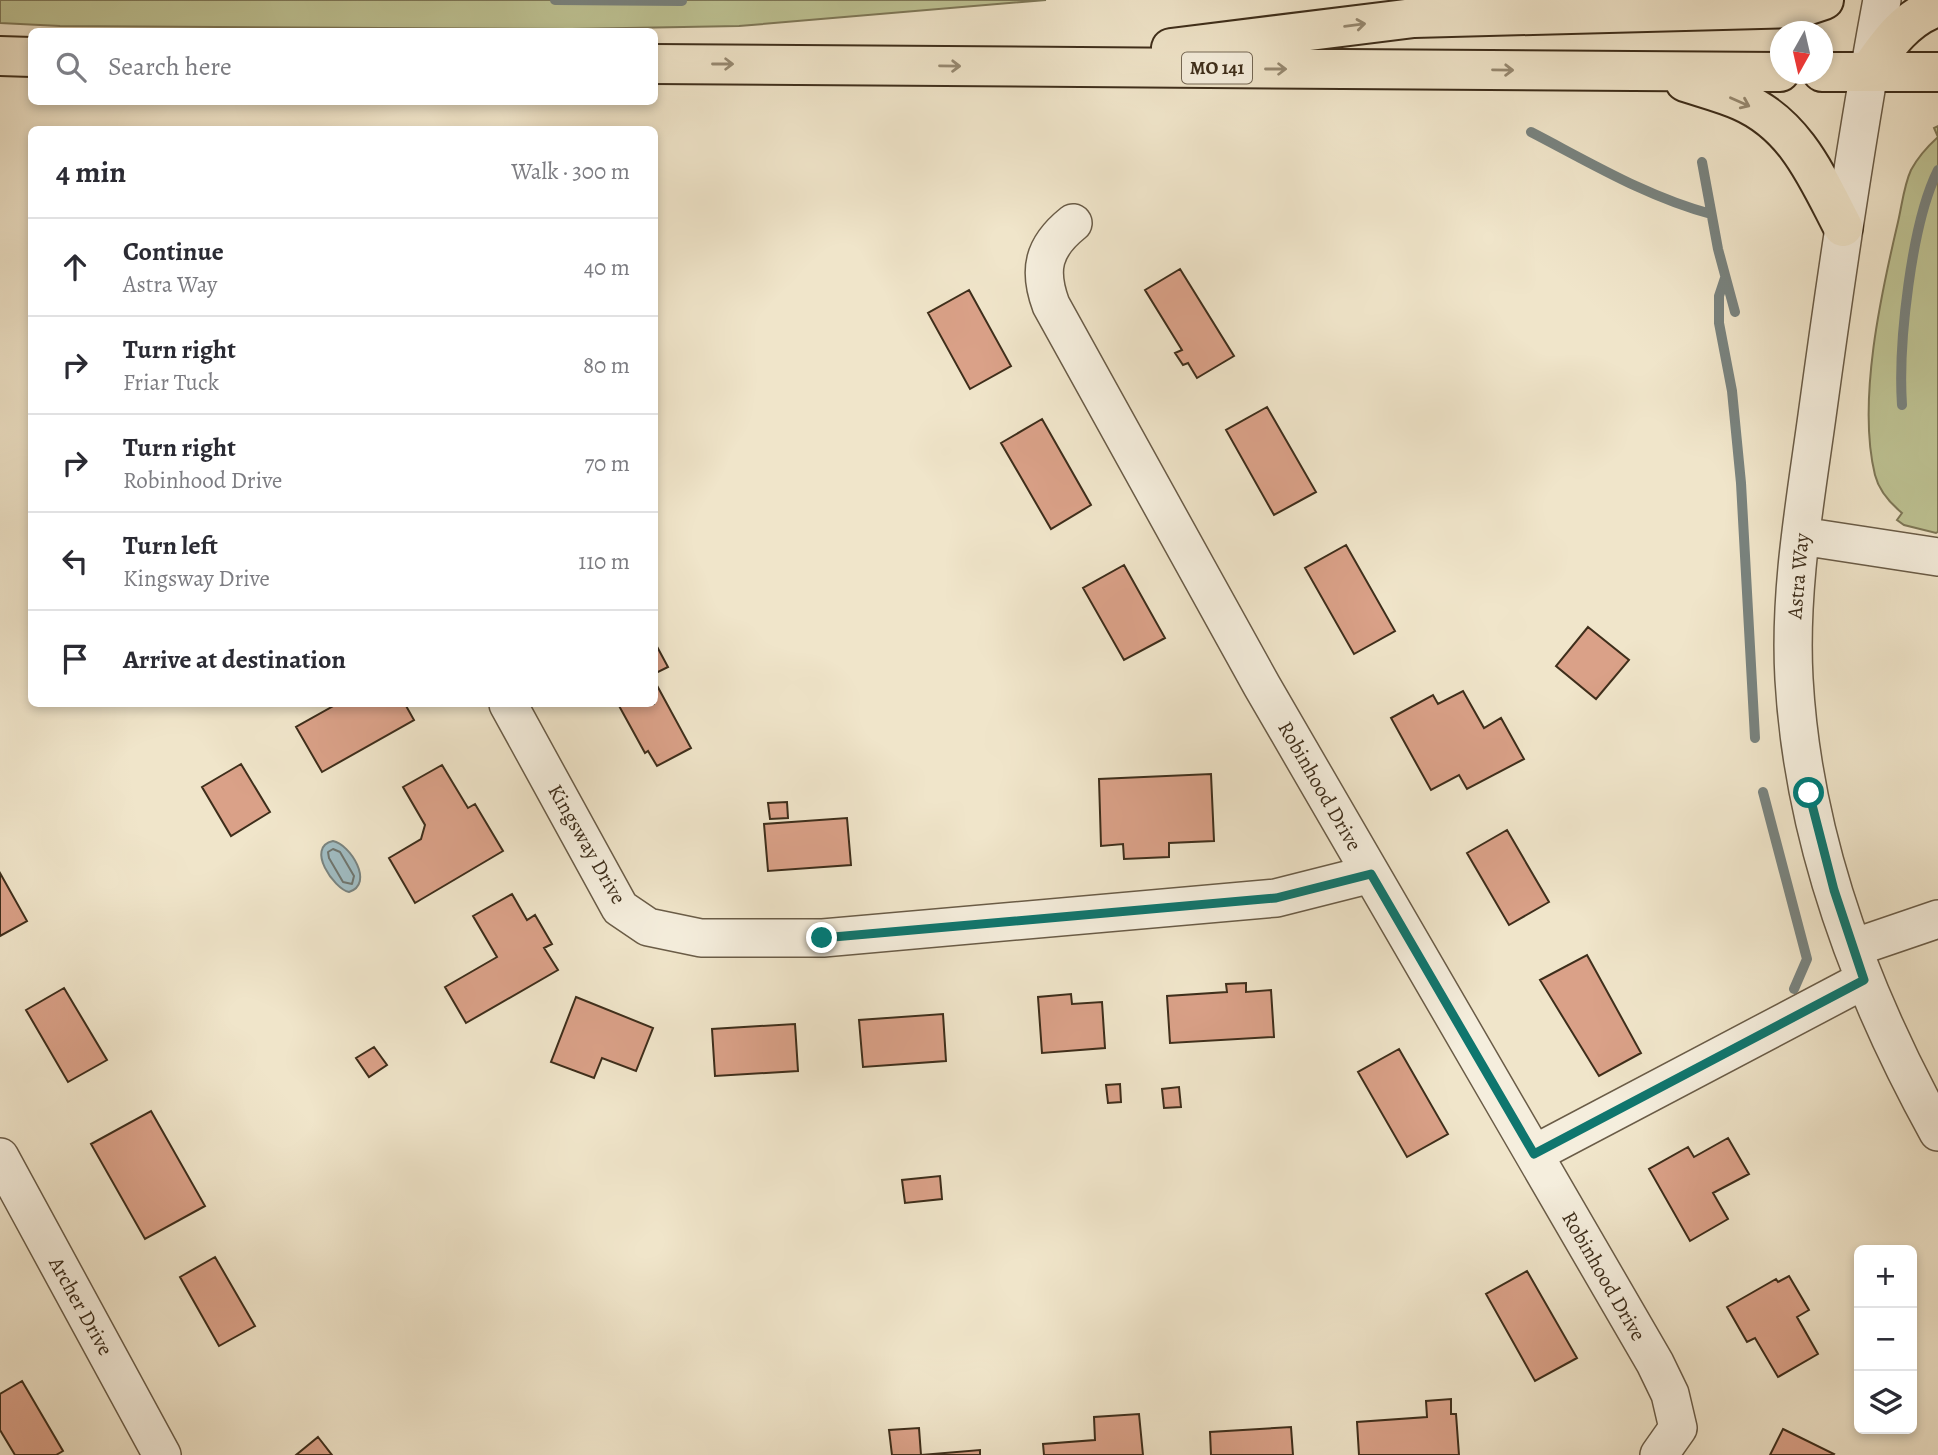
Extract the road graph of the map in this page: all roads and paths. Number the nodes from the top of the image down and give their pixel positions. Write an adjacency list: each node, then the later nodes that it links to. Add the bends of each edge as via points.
1 (1824, 0): 7 (highway, one-way to 1, via 1413,18 1800,8)
2 (1882, 0): 8 (street, Astra Way)
3 (1938, 7): 8 (highway, via 1909,22)
4 (0, 56): 5 (highway)
5 (28, 57)
6 (658, 64): 7 (highway, MO 141, one-way to 7)
7 (1020, 67): 9 (highway, MO 141, one-way to 9)
8 (1869, 71): 11 (highway); 12 (highway); 14 (street, Astra Way)
9 (1653, 72): 10 (highway, MO 141); 14 (highway, one-way to 14, via 1741,101 1783,128 1807,159)
10 (1770, 72)
11 (1833, 72)
12 (1938, 72)
13 (1073, 223): 18 (street, Robinhood Drive, via 1059,234 1046,258 1045,288 1051,305)
14 (1843, 228): 15 (street, Astra Way)
15 (1801, 536): 16 (street); 20 (street, Astra Way, via 1793,654 1803,755 1825,861)
16 (1938, 557)
17 (510, 707): 18 (street, Kingsway Drive, via 620,908 648,926 701,939 822,938 1276,898)
18 (1371, 874): 22 (street, Robinhood Drive)
19 (1938, 919): 20 (street)
20 (1859, 964): 21 (street, Astra Way); 22 (street)
21 (1938, 1132)
22 (1534, 1154): 25 (street, Robinhood Drive, via 1670,1394 1678,1428)
23 (0, 1157): 24 (street, Archer Drive)
24 (162, 1455)
25 (1658, 1455)

